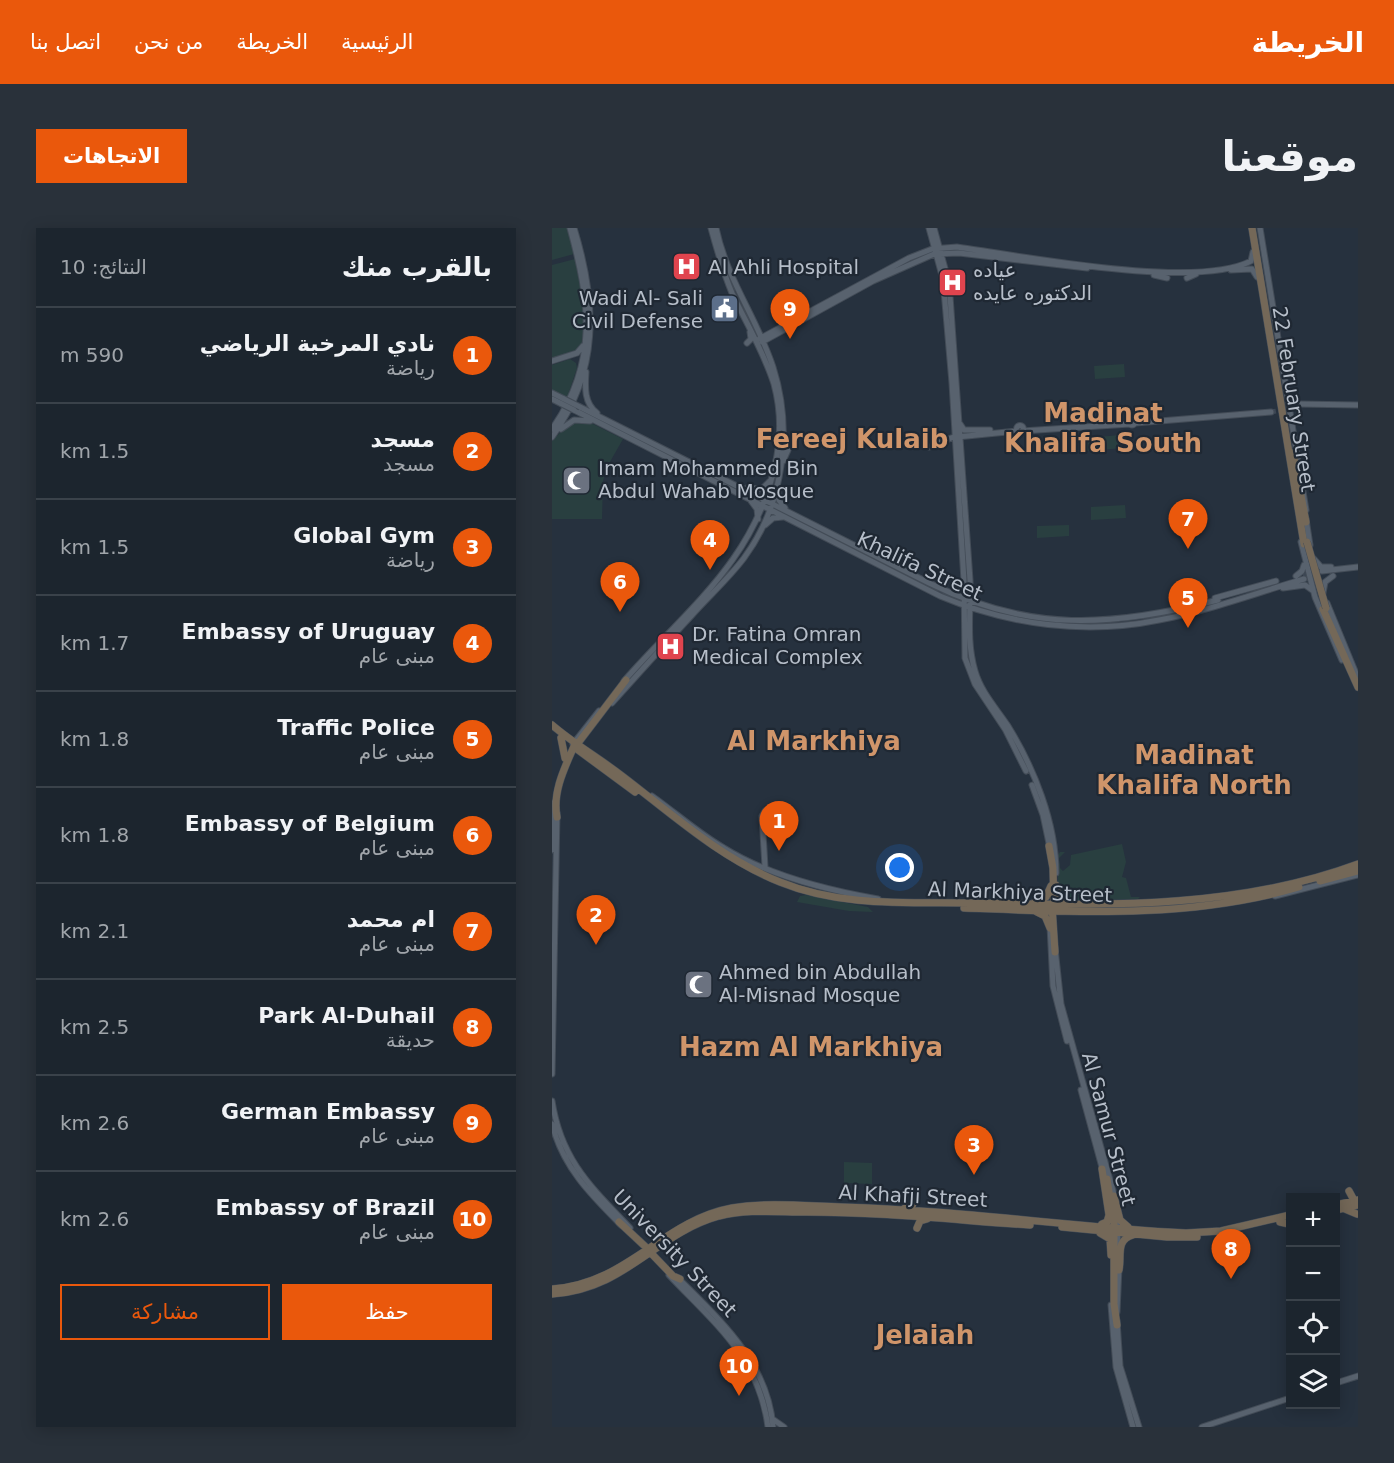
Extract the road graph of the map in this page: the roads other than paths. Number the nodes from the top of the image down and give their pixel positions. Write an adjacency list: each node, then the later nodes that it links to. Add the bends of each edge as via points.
1 (714, 228): 15 (main road); 45 (main road, via 726,278)
2 (930, 228): 5 (main road); 9 (main road); 19 (main road, via 930,247)
3 (1254, 228): 10 (main road, 22 February Street); 61 (highway, 22 February Street); 91 (highway, 22 February Street); 102 (main road, 22 February Street, via 1304,484)
4 (573, 229): 6 (main road); 53 (main road, via 585,284); 60 (main road, via 590,292)
5 (937, 238): 8 (main road, via 943,245); 9 (main road)
6 (582, 241)
7 (723, 246): 15 (main road)
8 (957, 247): 9 (main road); 13 (main road)
9 (938, 251): 11 (main road); 13 (main road); 19 (main road); 20 (main road); 38 (main road); 39 (main road, via 913,258); 51 (main road)
10 (1253, 252): 32 (main road, via 1251,261); 35 (main road, 22 February Street)
11 (948, 253): 12 (main road); 38 (main road)
12 (964, 254): 16 (main road); 17 (main road)
13 (1012, 255): 17 (main road)
14 (1051, 256): 21 (main road)
15 (724, 257): 50 (main road)
16 (973, 257)
17 (1031, 258): 21 (main road); 23 (main road)
18 (1073, 259): 22 (main road)
19 (910, 260): 20 (main road, via 929,257); 28 (main road); 39 (main road, via 899,270)
20 (938, 261): 66 (main road)
21 (1063, 263): 22 (main road); 25 (main road); 33 (main road)
22 (1082, 264): 29 (main road)
23 (1036, 265)
24 (1219, 265): 31 (main road)
25 (1048, 266)
26 (1128, 266): 29 (main road)
27 (884, 267): 28 (main road)
28 (891, 267): 41 (main road)
29 (1119, 268): 33 (main road)
30 (1144, 268): 33 (main road)
31 (1225, 268): 32 (main road); 33 (main road)
32 (1237, 268): 34 (main road); 35 (main road, via 1252,269)
33 (1154, 273): 34 (main road); 36 (main road)
34 (1196, 274): 37 (main road)
35 (1257, 277): 46 (main road, 22 February Street)
36 (1167, 278)
37 (1187, 278)
38 (948, 280): 48 (main road)
39 (873, 281): 41 (main road)
40 (856, 283): 41 (main road)
41 (852, 293): 43 (main road); 47 (main road)
42 (841, 303): 43 (main road)
43 (830, 305): 47 (main road)
44 (954, 306): 48 (main road)
45 (739, 308): 50 (main road); 57 (main road)
46 (1263, 308): 61 (highway); 98 (main road, 22 February Street)
47 (809, 313): 49 (main road); 54 (main road); 55 (main road, via 795,317); 57 (main road)
48 (951, 314): 51 (main road)
49 (802, 324)
50 (752, 327): 55 (main road); 57 (main road); 58 (main road)
51 (952, 327): 56 (main road)
52 (793, 329): 54 (main road)
53 (587, 330): 62 (main road, via 580,351); 65 (main road)
54 (785, 331): 55 (main road)
55 (771, 335): 57 (main road); 63 (main road, via 768,349)
56 (953, 339): 59 (main road); 74 (main road)
57 (760, 340): 63 (main road); 64 (main road); 68 (main road, via 761,355)
58 (747, 343)
59 (957, 351)
60 (587, 356): 80 (main road, via 585,390 593,410); 88 (main road, via 573,401)
61 (1273, 356): 91 (highway, 22 February Street)
62 (552, 362): 65 (main road, via 575,360)
63 (774, 371): 64 (main road)
64 (776, 377): 85 (main road)
65 (576, 381): 70 (main road)
66 (952, 383): 74 (main road); 87 (main road)
67 (552, 392): 70 (main road, Khalifa Street)
68 (776, 396): 71 (main road); 85 (main road)
69 (552, 400): 70 (main road)
70 (563, 402): 78 (main road); 80 (main road, Khalifa Street, bridge); 82 (main road)
71 (775, 405)
72 (1298, 405): 73 (main road)
73 (1358, 406)
74 (956, 413): 84 (main road, via 964,430); 87 (main road); 87 (main road)
75 (1222, 416): 76 (main road, via 1271,410); 77 (main road); 77 (main road)
76 (1185, 417): 77 (main road); 79 (main road)
77 (1200, 418): 79 (main road)
78 (552, 421)
79 (1132, 422): 83 (main road); 83 (main road)
80 (607, 424): 88 (main road, via 574,420); 95 (main road, Khalifa Street); 96 (main road, Khalifa Street)
81 (777, 428): 85 (main road)
82 (552, 429)
83 (1020, 429): 84 (main road); 86 (main road)
84 (992, 430): 87 (main road)
85 (781, 433): 92 (main road)
86 (978, 435): 87 (main road); 89 (main road, via 964,438)
87 (956, 436): 89 (main road); 90 (main road); 94 (main road); 105 (main road)
88 (552, 438)
89 (961, 446): 94 (main road)
90 (929, 447)
91 (1291, 455): 98 (highway); 102 (highway); 142 (highway, 22 February Street, bridge, via 1305,543 1325,609)
92 (779, 463): 93 (main road); 97 (main road); 100 (main road)
93 (773, 474): 96 (main road, via 767,485 758,490); 100 (main road)
94 (963, 476): 105 (main road)
95 (712, 480): 99 (main road, Khalifa Street); 100 (main road)
96 (726, 480): 100 (main road, Khalifa Street)
97 (777, 485): 100 (main road); 104 (main road, via 783,506)
98 (1291, 485): 109 (main road, 22 February Street)
99 (746, 497): 100 (main road, Khalifa Street); 103 (main road, via 757,509)
100 (768, 505): 101 (main road, Khalifa Street); 103 (main road); 104 (main road, Khalifa Street); 107 (main road)
101 (787, 518): 103 (main road, via 773,518); 104 (main road, Khalifa Street)
102 (1306, 522): 108 (main road, 22 February Street)
103 (759, 527): 107 (main road); 143 (main road, via 732,564)
104 (819, 531): 106 (main road); 120 (main road, Khalifa Street); 124 (main road, Khalifa Street)
105 (968, 536): 110 (main road); 118 (main road); 128 (main road)
106 (832, 543)
107 (748, 551): 117 (main road)
108 (1313, 556): 109 (main road, via 1313,572); 111 (main road, via 1321,567); 113 (main road, 22 February Street)
109 (1305, 559): 113 (main road, 22 February Street); 114 (main road)
110 (969, 567): 116 (main road); 123 (main road)
111 (1335, 567)
112 (1358, 569): 113 (main road)
113 (1314, 575): 125 (main road); 126 (main road); 130 (main road, Khalifa Street); 136 (main road, Khalifa Street, via 1177,616)
114 (1296, 576)
115 (1333, 576): 126 (main road, via 1326,580)
116 (973, 578)
117 (724, 580): 121 (main road); 131 (main road)
118 (964, 581): 124 (main road, via 960,594); 128 (main road)
119 (1276, 581): 130 (main road)
120 (916, 583): 127 (main road, Khalifa Street); 128 (main road)
121 (721, 586)
122 (1283, 588): 125 (main road, via 1305,585)
123 (970, 590): 128 (main road); 132 (main road)
124 (946, 592): 128 (main road, Khalifa Street)
125 (1314, 592): 140 (main road)
126 (1323, 592): 142 (main road)
127 (951, 600): 128 (main road, Khalifa Street); 133 (main road)
128 (966, 603): 132 (main road, Khalifa Street); 133 (main road); 134 (main road); 135 (main road); 141 (main road, via 967,649)
129 (705, 604): 131 (main road)
130 (1200, 604): 134 (main road, Khalifa Street, via 1110,621)
131 (699, 607): 147 (main road)
132 (982, 609): 134 (main road, Khalifa Street); 135 (main road, via 972,613); 136 (main road, Khalifa Street, via 1002,618)
133 (963, 615): 139 (main road)
134 (1024, 616)
135 (969, 624): 141 (main road)
136 (1105, 627): 138 (main road)
137 (960, 628): 139 (main road)
138 (1114, 628)
139 (964, 639): 157 (main road, via 972,679 1025,768 1043,815)
140 (1339, 653): 142 (highway); 145 (main road)
141 (972, 663): 164 (main road, via 1024,756 1046,811 1054,844)
142 (1356, 672): 144 (highway)
143 (626, 680): 147 (main road); 149 (highway)
144 (1358, 687)
145 (1358, 694)
146 (552, 728): 148 (highway, Al Markhiya Street); 149 (highway)
147 (586, 729): 148 (highway); 149 (main road); 150 (highway, via 585,743)
148 (563, 737): 149 (highway, Al Markhiya Street); 151 (highway)
149 (575, 745): 150 (highway, Al Markhiya Street); 151 (main road); 153 (highway); 155 (highway, via 559,784)
150 (591, 756): 151 (highway); 152 (highway, Al Markhiya Street); 175 (highway, Al Markhiya Street, via 721,855 779,885 855,904)
151 (568, 759): 155 (main road); 158 (main road, via 555,794)
152 (610, 767): 153 (highway, Al Markhiya Street); 156 (main road, Al Markhiya Street)
153 (634, 786): 154 (highway, Al Markhiya Street)
154 (652, 800): 156 (highway); 165 (highway, Al Markhiya Street, via 722,851)
155 (557, 817): 180 (main road)
156 (680, 818): 159 (main road, Al Markhiya Street)
157 (1049, 846): 164 (main road); 173 (highway)
158 (552, 850)
159 (729, 851): 160 (main road, Al Markhiya Street); 165 (highway)
160 (756, 863): 161 (main road, Al Markhiya Street); 161 (main road, via 761,857 762,811)
161 (765, 867): 168 (main road, Al Markhiya Street, via 814,885 875,899)
162 (1358, 870): 163 (highway); 163 (highway, via 1325,871); 167 (highway); 167 (main road, via 1297,892)
163 (1292, 882): 166 (highway); 167 (highway)
164 (1054, 885): 172 (highway, via 1043,899); 173 (main road); 174 (highway, via 1059,897)
165 (790, 886): 168 (highway, Al Markhiya Street, via 855,901)
166 (1240, 898): 169 (highway); 171 (highway)
167 (1251, 898): 169 (highway); 169 (highway)
168 (955, 902): 172 (highway, Al Markhiya Street)
169 (1215, 902): 171 (highway); 171 (highway)
170 (1167, 903): 171 (highway, Al Markhiya Street); 173 (highway, via 1122,908); 174 (highway, Al Markhiya Street)
171 (1201, 905): 176 (highway, Al Markhiya Street); 176 (highway)
172 (1026, 906): 173 (highway, Al Markhiya Street); 175 (highway, Al Markhiya Street); 178 (highway, via 1042,914)
173 (1053, 907): 174 (highway, Al Markhiya Street); 175 (highway); 177 (main road, Al Samur Street); 178 (main road, Al Samur Street); 179 (highway)
174 (1074, 907): 176 (highway, Al Markhiya Street); 177 (highway, via 1061,913)
175 (994, 908)
176 (1116, 911)
177 (1056, 921): 179 (main road, Al Samur Street)
178 (1050, 928): 183 (main road, Al Samur Street, via 1055,998)
179 (1055, 952): 184 (main road, Al Samur Street, via 1066,1025)
180 (552, 1069)
181 (552, 1101): 205 (main road, University Street, via 562,1141 575,1168)
182 (552, 1124): 197 (main road, University Street, via 570,1168)
183 (1102, 1168): 200 (highway, via 1109,1218); 201 (highway, via 1110,1188)
184 (1114, 1196): 201 (main road, Al Samur Street); 202 (highway, via 1122,1224)
185 (1355, 1200): 186 (highway, via 1347,1199); 187 (highway)
186 (1340, 1205)
187 (1340, 1206)
188 (1340, 1208): 194 (highway)
189 (902, 1212): 190 (highway, Al Khafji Street); 191 (highway, Al Khafji Street); 192 (highway, via 917,1198 921,1207); 192 (highway, via 916,1228); 196 (highway, Al Khafji Street, via 753,1206)
190 (917, 1213): 191 (highway); 192 (highway, Al Khafji Street); 193 (highway)
191 (882, 1214): 206 (highway, Al Khafji Street, via 734,1213 694,1226)
192 (932, 1214): 193 (highway, Al Khafji Street); 199 (highway, Al Khafji Street)
193 (956, 1214): 200 (highway, Al Khafji Street)
194 (1357, 1214)
195 (1286, 1216): 203 (highway, Al Khafji Street, via 1228,1230)
196 (698, 1218): 206 (highway, Al Khafji Street); 207 (highway)
197 (619, 1222): 205 (main road, University Street); 207 (highway)
198 (1286, 1222): 204 (highway, Al Khafji Street, via 1175,1239)
199 (1043, 1227): 200 (highway, Al Khafji Street); 201 (highway)
200 (1093, 1228): 201 (highway, Al Khafji Street); 209 (highway, via 1109,1238)
201 (1115, 1230): 202 (highway, Al Khafji Street); 203 (highway); 204 (highway, Al Khafji Street); 209 (main road, Al Samur Street); 211 (main road, Al Samur Street); 216 (highway)
202 (1160, 1231): 203 (highway, Al Khafji Street)
203 (1186, 1233)
204 (1136, 1234): 211 (highway, via 1122,1241)
205 (637, 1238): 206 (highway); 207 (main road, University Street); 208 (highway)
206 (662, 1243): 207 (highway, Al Khafji Street); 210 (highway)
207 (650, 1252): 208 (highway, Al Khafji Street); 210 (main road, University Street); 212 (highway); 213 (highway)
208 (636, 1262): 210 (highway, via 649,1260); 212 (highway, Al Khafji Street); 214 (highway, Al Khafji Street, via 598,1280)
209 (1112, 1262): 216 (main road, Al Samur Street)
210 (661, 1264): 213 (main road, University Street); 229 (main road, University Street, via 740,1352 766,1403)
211 (1119, 1270): 216 (main road, Al Samur Street)
212 (624, 1272): 215 (highway, Al Khafji Street, via 586,1289)
213 (680, 1279): 225 (main road, University Street, via 752,1359)
214 (552, 1290)
215 (552, 1294)
216 (1114, 1323): 217 (main road); 218 (main road, Al Samur Street); 228 (main road, Al Samur Street, via 1120,1366)
217 (1110, 1337)
218 (1116, 1366): 228 (main road); 228 (main road, Al Samur Street, via 1127,1409)
219 (1355, 1377): 220 (main road)
220 (1340, 1383)
221 (1286, 1400): 224 (main road)
222 (1286, 1400): 227 (main road)
223 (1238, 1413): 224 (main road)
224 (1246, 1413): 227 (main road)
225 (772, 1414): 229 (main road, University Street); 230 (main road, via 776,1423)
226 (1222, 1418): 227 (main road)
227 (1214, 1425): 231 (main road)
228 (1136, 1426)
229 (771, 1427)
230 (784, 1427)
231 (1202, 1427)

